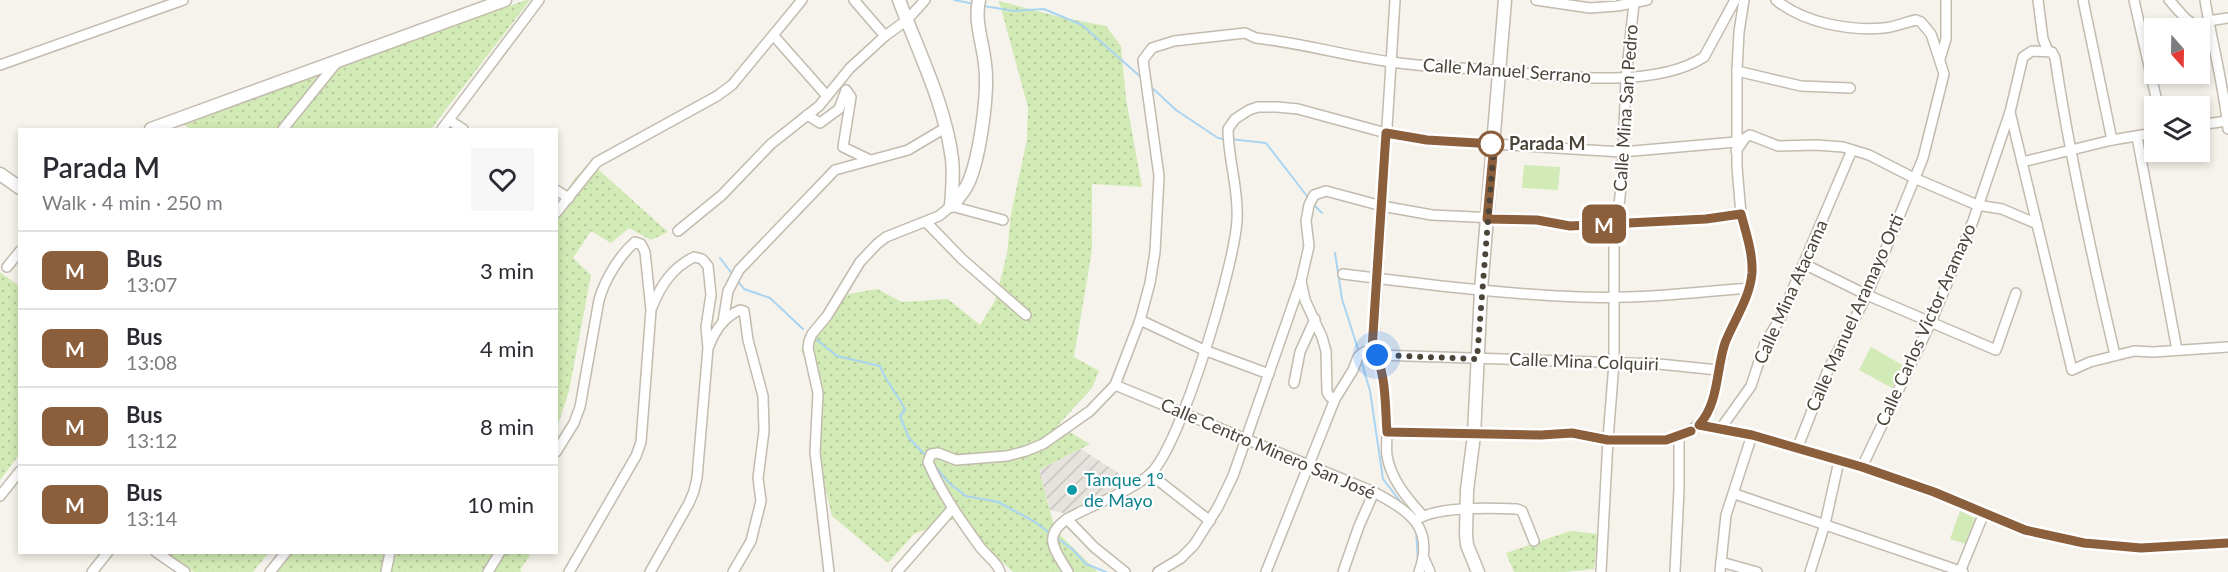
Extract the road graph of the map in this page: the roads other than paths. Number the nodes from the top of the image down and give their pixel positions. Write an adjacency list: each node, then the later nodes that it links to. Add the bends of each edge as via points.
1 (183, 0): 36 (street)
2 (505, 0): 33 (street)
3 (539, 0): 46 (street)
4 (802, 0): 29 (street)
5 (854, 0): 30 (street)
6 (899, 0): 26 (street)
7 (925, 0): 26 (street)
8 (979, 0): 71 (street, via 978,21 986,65 984,107 970,178)
9 (1395, 0): 35 (street)
10 (1505, 0): 37 (street)
11 (1536, 0): 22 (street, via 1590,8)
12 (1647, 0): 22 (street)
13 (1735, 0): 39 (street, Calle Manuel Serrano, via 1704,57 1696,63 1671,72)
14 (1744, 0): 38 (street)
15 (1776, 0): 34 (street, via 1809,18 1841,26 1887,28 1921,21 1931,34)
16 (1946, 0): 34 (street, via 1946,39)
17 (2038, 0): 32 (street)
18 (2084, 0): 57 (street)
19 (2134, 0): 43 (street)
20 (2169, 0): 23 (street)
21 (2205, 0): 24 (street)
22 (1634, 3): 39 (street, Calle Mina San Pedro)
23 (2185, 18)
24 (2208, 18)
25 (2228, 18): 27 (street)
26 (907, 20): 30 (street); 53 (street)
27 (2210, 21)
28 (2210, 30): 31 (street)
29 (774, 36): 42 (street); 69 (street, via 732,86 597,162)
30 (885, 36): 42 (street)
31 (2212, 39): 41 (street)
32 (2048, 51): 44 (street, Calle Carlos Victor Aramayo, via 2032,51 2023,57); 61 (street, via 2055,58)
33 (339, 59): 49 (street); 50 (street)
34 (1940, 59): 66 (street, Calle Manuel Aramayo Orti, via 1944,74 1923,158)
35 (1392, 62): 37 (street, Calle Manuel Serrano); 54 (street); 95 (street, Calle Manuel Serrano, via 1245,33 1163,44 1147,52 1143,60 1159,186 1155,252)
36 (0, 65)
37 (1499, 71): 39 (street, Calle Manuel Serrano); 58 (street)
38 (1737, 71): 40 (street, via 1801,86); 59 (street)
39 (1626, 78): 62 (street, Calle Mina San Pedro)
40 (1850, 88)
41 (2226, 94): 48 (street)
42 (827, 96): 45 (street)
43 (2156, 96)
44 (2010, 112): 64 (street); 70 (street, Calle Carlos Victor Aramayo)
45 (807, 116): 63 (street, via 820,123 839,109 846,90 851,97 843,147); 80 (street, via 771,144 722,195)
46 (449, 120): 51 (street); 52 (street)
47 (2210, 125): 48 (street)
48 (2228, 125)
49 (154, 128)
50 (284, 128)
51 (443, 128)
52 (461, 128)
53 (945, 128): 63 (street, via 908,150); 71 (street, via 952,160)
54 (1386, 133): 58 (street); 72 (street); 100 (street, via 1277,107 1249,110 1230,123 1228,140 1237,222)
55 (2144, 135): 56 (street)
56 (2137, 137): 57 (street); 101 (street)
57 (2112, 140): 61 (street)
58 (1494, 144): 62 (street); 75 (street)
59 (1736, 147): 60 (street, via 1750,135 1778,146 1816,145); 62 (street); 74 (street)
60 (1852, 150): 66 (street); 82 (street, Calle Mina Atacama)
61 (2070, 150): 64 (street); 103 (street)
62 (1622, 152): 78 (street, Calle Mina San Pedro)
63 (870, 160): 96 (street, via 835,170 746,262 728,291)
64 (2022, 162): 79 (street)
65 (0, 174): 67 (street)
66 (1914, 178): 70 (street); 90 (street, Calle Manuel Aramayo Orti)
67 (18, 187)
68 (558, 191): 69 (street)
69 (568, 198): 73 (street)
70 (1977, 205): 79 (street, via 2002,209); 97 (street, Calle Carlos Victor Aramayo)
71 (951, 206): 76 (street); 77 (street)
72 (1382, 206): 75 (street); 85 (street); 86 (street, via 1326,191 1314,195 1306,220 1309,246)
73 (558, 210)
74 (1741, 214): 78 (street); 87 (street, via 1750,250)
75 (1487, 219): 78 (street, via 1537,220 1570,226); 88 (street)
76 (1004, 220)
77 (926, 222): 93 (street, via 962,260); 154 (street, via 877,244 860,262 809,341 818,393 815,452)
78 (1617, 223): 91 (street, Calle Mina San Pedro)
79 (2037, 224): 103 (street, via 2072,370)
80 (678, 231)
81 (18, 254): 83 (street)
82 (1804, 264): 90 (street); 113 (street, Calle Mina Atacama, via 1776,328 1765,343 1751,386)
83 (8, 267)
84 (1343, 274): 85 (street)
85 (1377, 279): 88 (street); 102 (street)
86 (1301, 281): 94 (street); 107 (street)
87 (1749, 288): 91 (street); 106 (street)
88 (1481, 290): 91 (street); 104 (street)
89 (2016, 293): 97 (street, via 1996,350)
90 (1867, 295): 97 (street); 121 (street, Calle Manuel Aramayo Orti, via 1828,370)
91 (1613, 297): 105 (street, Calle Mina San Pedro)
92 (651, 310): 99 (street, via 674,270 694,257 702,259 710,277); 120 (street, via 645,252 635,242 603,287 580,407); 151 (street, via 641,442)
93 (1026, 315)
94 (1315, 319): 108 (street, via 1300,352); 110 (street, via 1326,351 1327,392)
95 (1140, 321): 100 (street); 109 (street)
96 (723, 322): 99 (street); 153 (street, via 740,309 744,311 763,396 759,512 751,541)
97 (1931, 322): 124 (street, Calle Carlos Victor Aramayo)
98 (2228, 346): 101 (street)
99 (708, 348): 152 (street, via 694,491)
100 (1204, 350): 107 (street); 111 (street)
101 (2177, 350): 103 (street)
102 (1375, 353): 104 (street, Calle Mina Colquiri); 110 (street, via 1364,352 1358,357); 114 (street, via 1382,375)
103 (2115, 355)
104 (1477, 359): 105 (street, Calle Mina Colquiri); 115 (street)
105 (1614, 363): 106 (street, Calle Mina Colquiri); 119 (street, Calle Mina San Pedro)
106 (1718, 370): 112 (street, via 1711,408)
107 (1269, 374): 118 (street)
108 (1294, 383)
109 (1115, 385): 111 (street, Calle Centro Minero San José); 130 (street, via 1090,411 1026,452 956,460 931,454 928,462)
110 (1335, 399): 123 (street)
111 (1183, 412): 118 (street, Calle Centro Minero San José); 126 (street, via 1161,460)
112 (1699, 425): 113 (street); 117 (street)
113 (1721, 428): 116 (street)
114 (1387, 432): 115 (street); 134 (street, via 1386,455)
115 (1474, 435): 119 (street, via 1572,433); 131 (street)
116 (1752, 435): 121 (street); 128 (street)
117 (1678, 437): 119 (street); 166 (street)
118 (1246, 440): 123 (street, Calle Centro Minero San José); 135 (street)
119 (1608, 440): 165 (street, Calle Mina San Pedro)
120 (558, 449)
121 (1797, 449): 122 (street)
122 (1839, 461): 124 (street); 136 (street)
123 (1308, 465): 127 (street, Calle Centro Minero San José); 160 (street)
124 (1862, 467): 132 (street)
125 (18, 474): 129 (street)
126 (1150, 474): 133 (street); 135 (street)
127 (1374, 492): 134 (street, Calle Centro Minero San José); 161 (street)
128 (1735, 494): 136 (street); 145 (street, via 1726,515)
129 (0, 496)
130 (952, 509): 155 (street); 156 (street)
131 (1467, 510): 134 (street); 137 (street, via 1522,511); 164 (street, via 1467,545)
132 (1984, 513): 138 (street, via 2025,530 2105,546); 169 (street)
133 (1067, 519): 157 (street, via 1058,525 1051,542); 158 (street)
134 (1419, 519): 144 (street)
135 (1210, 521): 159 (street, via 1187,553)
136 (1825, 525): 168 (street); 169 (street)
137 (1534, 541)
138 (2228, 543)
139 (106, 554): 146 (street)
140 (159, 554): 147 (street)
141 (284, 554): 148 (street)
142 (390, 554): 149 (street)
143 (499, 554): 150 (street)
144 (1424, 558): 162 (street); 163 (street)
145 (1720, 567): 167 (street)
146 (92, 572)
147 (185, 572)
148 (270, 572)
149 (386, 572)
150 (488, 572)
151 (569, 572)
152 (650, 572)
153 (733, 572)
154 (829, 572)
155 (897, 572)
156 (1000, 572)
157 (1068, 572)
158 (1125, 572)
159 (1158, 572)
160 (1266, 572)
161 (1343, 572)
162 (1419, 572)
163 (1430, 572)
164 (1478, 572)
165 (1601, 572)
166 (1675, 572)
167 (1757, 572)
168 (1810, 572)
169 (1961, 572)

